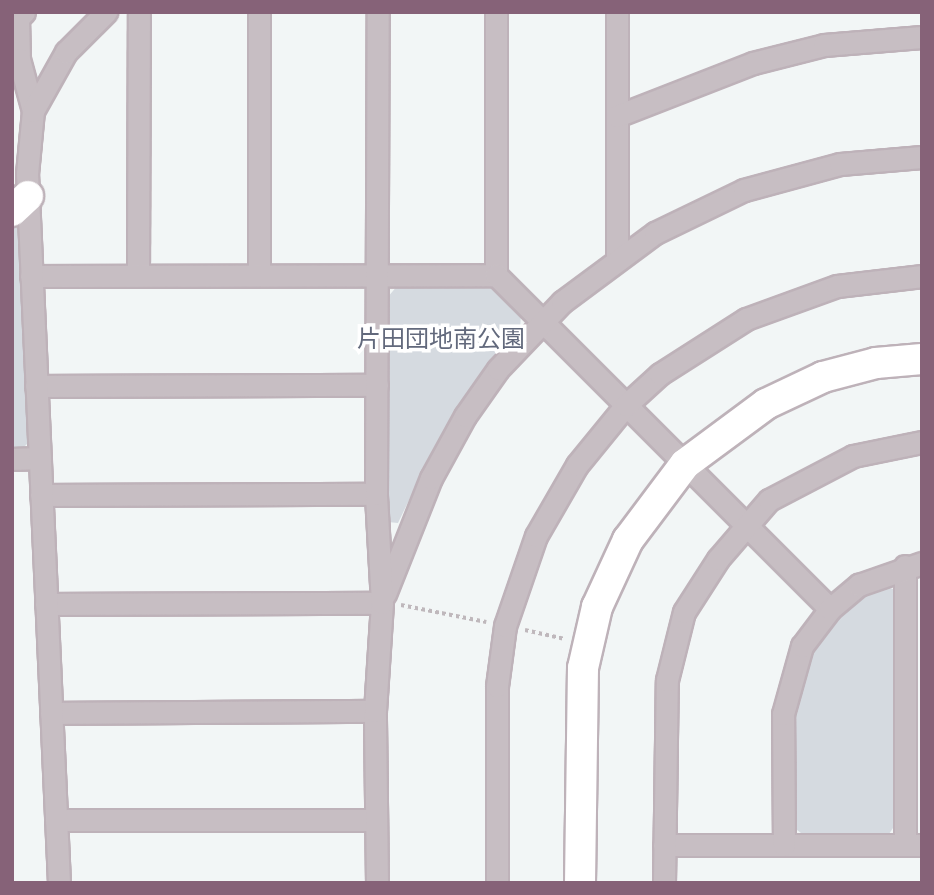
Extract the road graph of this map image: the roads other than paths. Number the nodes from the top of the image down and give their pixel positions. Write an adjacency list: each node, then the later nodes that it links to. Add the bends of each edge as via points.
1 (106, 12): 10 (street, via 66,51)
2 (139, 12): 16 (street)
3 (259, 12): 17 (street)
4 (378, 12): 18 (street)
5 (496, 12): 19 (street)
6 (617, 12): 11 (street)
7 (20, 14): 9 (street)
8 (922, 37): 11 (street, via 824,45 765,60 720,73)
9 (16, 60): 10 (street)
10 (33, 111): 14 (street)
11 (617, 116): 15 (street)
12 (12, 156): 14 (street)
13 (922, 157): 15 (street, via 840,164 744,190 699,209)
14 (22, 194): 20 (street)
15 (617, 257): 22 (street)
16 (138, 274): 17 (street); 20 (street)
17 (259, 274): 18 (street)
18 (377, 275): 19 (street); 24 (street)
19 (496, 275): 22 (street)
20 (31, 276): 25 (street)
21 (922, 276): 26 (street, via 837,286 747,319 660,374)
22 (540, 320): 26 (street); 35 (street, via 465,416 431,478)
23 (922, 359): 30 (street, via 876,363 792,388)
24 (377, 385): 25 (street); 31 (street)
25 (36, 386): 28 (street)
26 (626, 405): 30 (street); 47 (street, via 551,505 515,589 497,686)
27 (922, 442): 33 (street, via 880,449 830,466 769,500)
28 (40, 458): 29 (street); 32 (street)
29 (12, 459)
30 (685, 464): 33 (street); 48 (street, via 628,540 597,607 581,696)
31 (376, 494): 32 (street); 35 (street)
32 (41, 495): 36 (street)
33 (746, 525): 37 (street); 42 (street, via 684,612 669,669 663,744)
34 (913, 564): 37 (street, via 859,585); 44 (street)
35 (382, 603): 36 (street); 38 (street)
36 (46, 604): 39 (street)
37 (830, 609): 43 (street, via 802,646 787,687)
38 (375, 711): 39 (street); 41 (street)
39 (51, 713): 40 (street)
40 (56, 820): 41 (street); 45 (street)
41 (376, 820): 46 (street)
42 (664, 845): 43 (street); 49 (street)
43 (784, 845): 44 (street)
44 (914, 845)
45 (59, 883)
46 (377, 883)
47 (497, 883)
48 (580, 883)
49 (664, 883)

